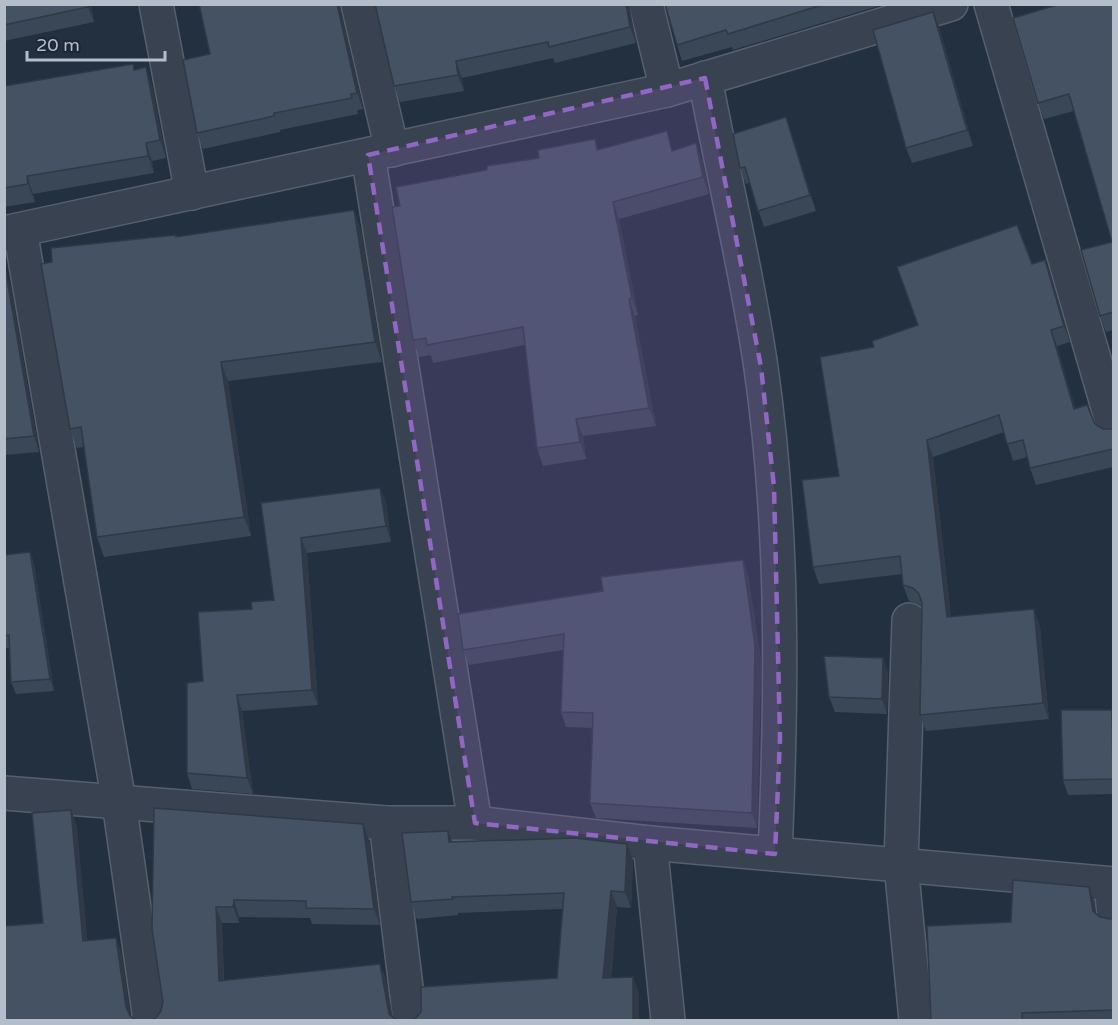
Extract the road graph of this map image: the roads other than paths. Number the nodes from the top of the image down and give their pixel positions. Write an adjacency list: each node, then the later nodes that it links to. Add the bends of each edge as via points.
1 (156, 4): 9 (street)
2 (358, 4): 8 (street)
3 (646, 4): 7 (street)
4 (951, 4): 6 (street)
5 (991, 4): 11 (street)
6 (705, 78): 7 (street); 18 (street, via 761,367 774,487 780,738)
7 (667, 90): 8 (street)
8 (380, 152): 9 (street); 16 (street)
9 (192, 193): 10 (street)
10 (12, 232): 14 (street)
11 (1113, 428)
12 (909, 620): 19 (street)
13 (4, 793): 14 (street)
14 (119, 802): 15 (street); 21 (street)
15 (387, 823): 16 (street); 22 (street)
16 (475, 823): 17 (street)
17 (650, 843): 18 (street); 23 (street)
18 (775, 854): 19 (street)
19 (901, 864): 20 (street); 24 (street)
20 (1112, 894)
21 (150, 1020)
22 (410, 1020)
23 (668, 1020)
24 (916, 1020)

